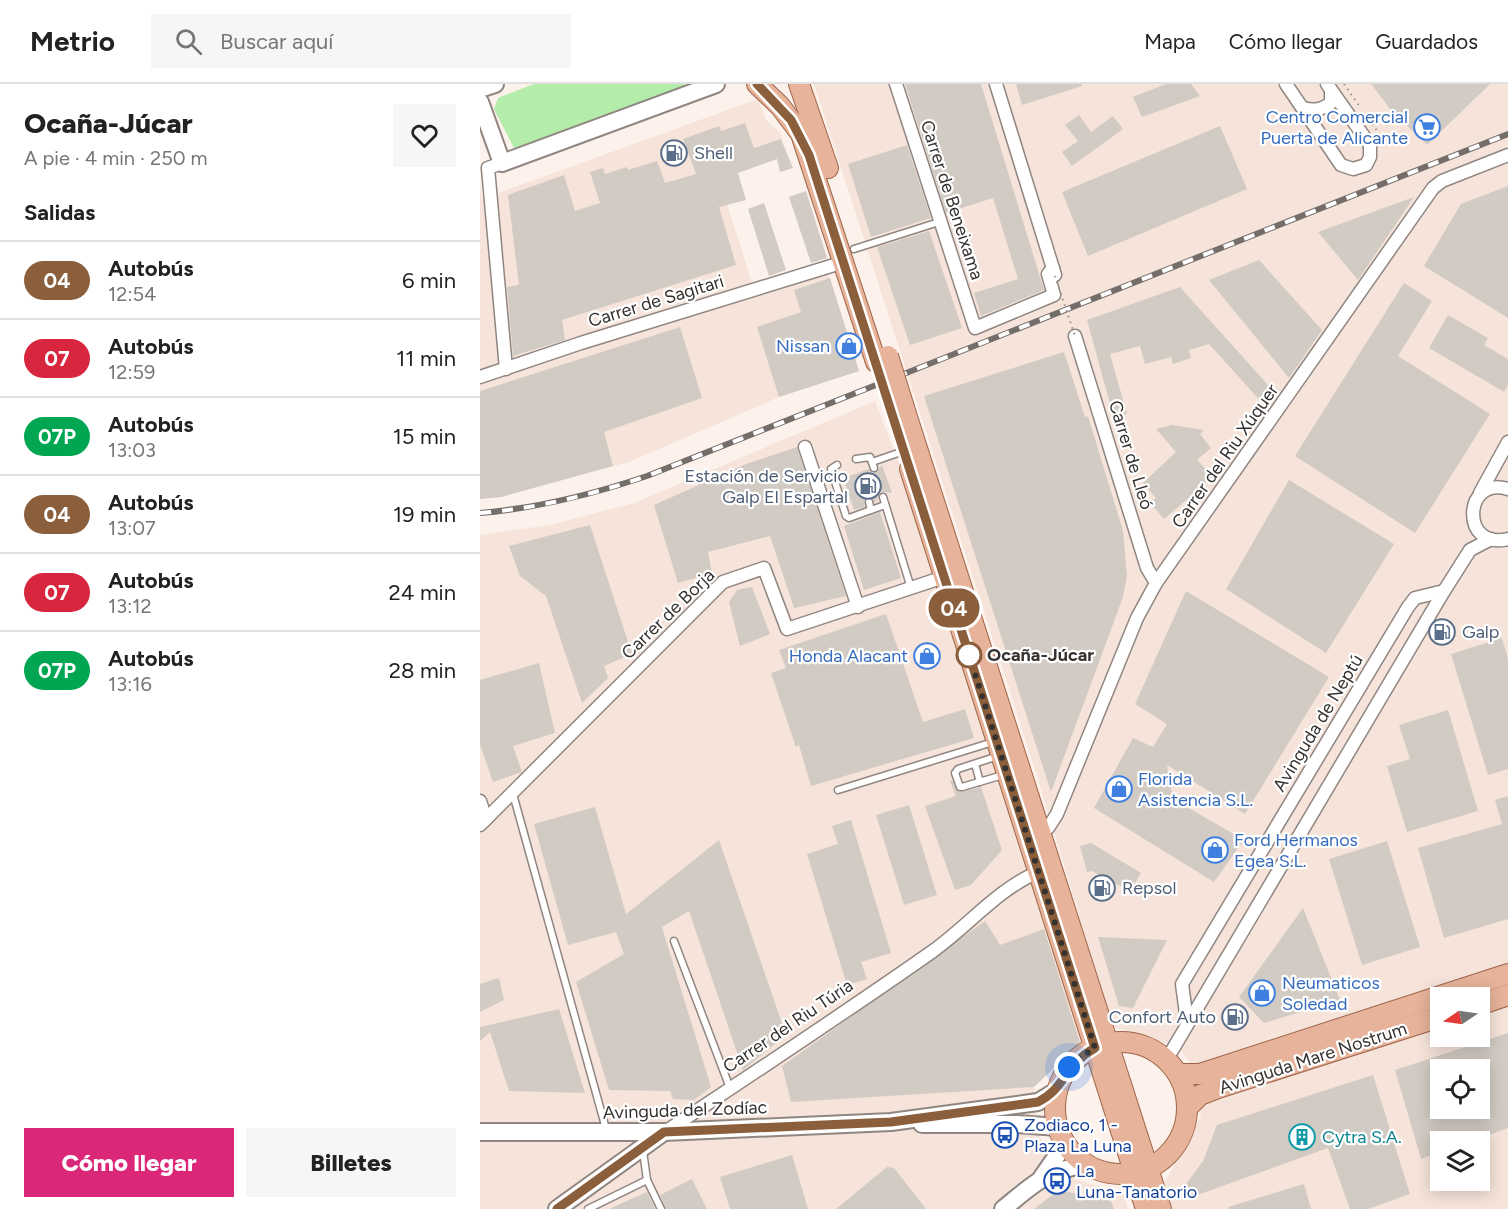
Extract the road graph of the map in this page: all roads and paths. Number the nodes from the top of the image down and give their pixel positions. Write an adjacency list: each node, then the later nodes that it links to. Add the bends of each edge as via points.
1 (495, 84): 10 (street)
2 (716, 84): 17 (street)
3 (757, 84): 19 (main road, via 801,134)
4 (799, 84): 19 (main road)
5 (896, 84): 18 (street, Carrer de Beneixama)
6 (996, 84): 20 (street)
7 (1286, 84): 13 (street)
8 (1344, 84): 12 (path)
9 (1329, 87): 13 (street, via 1331,103 1314,111); 13 (street, via 1370,145 1366,165 1353,169 1341,165)
10 (480, 89)
11 (480, 102): 17 (street)
12 (1360, 107)
13 (1303, 108)
14 (1372, 124): 15 (path)
15 (1385, 141)
16 (1508, 155): 39 (street, Carrer del Riu Xúquer, via 1433,188)
17 (502, 163): 22 (street, via 488,168)
18 (939, 222): 19 (lane); 20 (street, Carrer de Beneixama, via 975,328 1054,295 1048,274)
19 (849, 256): 22 (street, Carrer de Sagitari); 24 (main road, bridge)
20 (1054, 272): 21 (path, bridge)
21 (1075, 336): 39 (street, Carrer de Lleó, via 1147,568)
22 (506, 369): 23 (street, Carrer de Sagitari)
23 (480, 377)
24 (900, 416): 27 (main road); 38 (main road)
25 (1508, 442): 31 (street)
26 (805, 447): 42 (street)
27 (904, 451): 28 (lane, via 873,465 866,455); 38 (main road)
28 (856, 459)
29 (837, 465): 35 (lane, via 831,469 846,516)
30 (1508, 489): 31 (street, via 1490,488)
31 (1478, 496): 37 (street, via 1473,521)
32 (883, 497): 34 (lane)
33 (869, 502): 35 (lane)
34 (885, 505): 35 (lane); 40 (lane)
35 (871, 510)
36 (1508, 538): 37 (street)
37 (1491, 539): 41 (street, via 1470,550)
38 (949, 569): 40 (street, Carrer de Borja); 43 (main road); 50 (main road)
39 (1156, 583): 50 (street, Carrer del Riu Xúquer, via 1137,618 1057,814 1048,828)
40 (912, 588): 42 (street, Carrer de Borja)
41 (1443, 591): 57 (street); 57 (street, Avinguda de Neptú, via 1415,598 1408,607 1182,984)
42 (858, 607): 47 (street, Carrer de Borja, via 787,629 764,568 723,582)
43 (1001, 757): 44 (lane); 45 (lane); 46 (lane); 51 (main road)
44 (975, 764): 45 (lane); 45 (lane, via 955,773 960,787)
45 (980, 782)
46 (838, 790)
47 (513, 794): 49 (street, Carrer de Borja); 67 (lane)
48 (480, 801): 49 (street)
49 (483, 822)
50 (1040, 831): 58 (main road)
51 (1038, 872): 58 (main road); 61 (street, Carrer del Riu Túria, via 1020,880 944,943 848,1011)
52 (674, 941): 61 (lane)
53 (1508, 974): 60 (main road, Avinguda Mare Nostrum, via 1200,1074)
54 (1508, 995): 55 (main road)
55 (1490, 1001)
56 (1430, 1020): 63 (main road, Avinguda Mare Nostrum, via 1218,1088 1200,1095)
57 (1187, 1021): 59 (street)
58 (1101, 1046): 59 (main road, via 1140,1043); 62 (main road, via 1069,1067); 71 (main road)
59 (1167, 1059): 60 (main road)
60 (1179, 1074): 63 (main road)
61 (730, 1088): 66 (street, Carrer del Riu Túria)
62 (1058, 1090): 64 (street, Avinguda del Zodíac, via 1038,1102); 68 (main road, via 1055,1109)
63 (1189, 1106): 71 (main road, via 1186,1127 1176,1146 1167,1157)
64 (891, 1122): 66 (street, Avinguda del Zodíac); 68 (street, Avinguda del Zodíac, via 946,1126 1017,1124)
65 (480, 1132): 67 (street, Avinguda del Zodíac)
66 (664, 1132): 67 (street, Avinguda del Zodíac); 69 (street, Carrer del Riu Túria)
67 (607, 1133)
68 (1062, 1136): 70 (main road); 72 (street)
69 (643, 1147): 73 (lane); 75 (street, Carrer del Riu Túria)
70 (1085, 1164): 71 (main road, via 1108,1174); 72 (street)
71 (1141, 1169): 74 (main road)
72 (1042, 1177): 78 (street)
73 (646, 1180): 76 (lane); 77 (lane)
74 (1152, 1204)
75 (557, 1209)
76 (588, 1209)
77 (661, 1209)
78 (1003, 1209)

